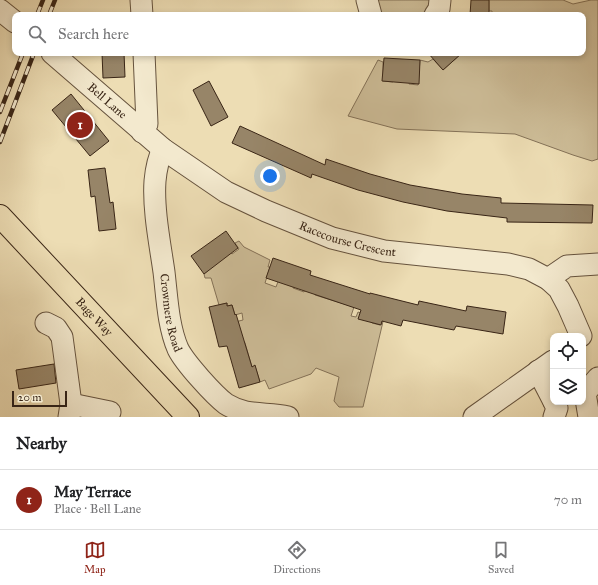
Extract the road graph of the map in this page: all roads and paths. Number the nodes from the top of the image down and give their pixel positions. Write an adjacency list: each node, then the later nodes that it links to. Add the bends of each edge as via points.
1 (141, 0): 4 (street)
2 (367, 0): 5 (street)
3 (440, 0): 6 (street)
4 (142, 12)
5 (370, 12)
6 (437, 12)
7 (144, 56): 9 (street, via 148,124)
8 (58, 58): 9 (street, Bell Lane)
9 (142, 132): 10 (street, Bell Lane)
10 (163, 149): 13 (street, Racecourse Crescent, via 226,192 332,238 384,252 508,264 529,269); 23 (street, Crowmere Road, via 155,181 156,217 172,328 179,350 200,378 227,404 248,414)
11 (0, 216): 25 (main road, Bage Way)
12 (598, 264): 13 (street, via 567,266)
13 (548, 279): 15 (street, Racecourse Crescent, via 562,295)
14 (46, 323): 22 (street, via 56,328 62,337)
15 (580, 333)
16 (598, 333): 17 (street)
17 (586, 339)
18 (545, 366): 20 (street); 26 (street)
19 (598, 378): 28 (street, via 585,393)
20 (550, 385)
21 (556, 405): 27 (street)
22 (70, 410): 24 (street)
23 (284, 410)
24 (110, 412)
25 (188, 417)
26 (474, 417)
27 (554, 417)
28 (589, 417)

